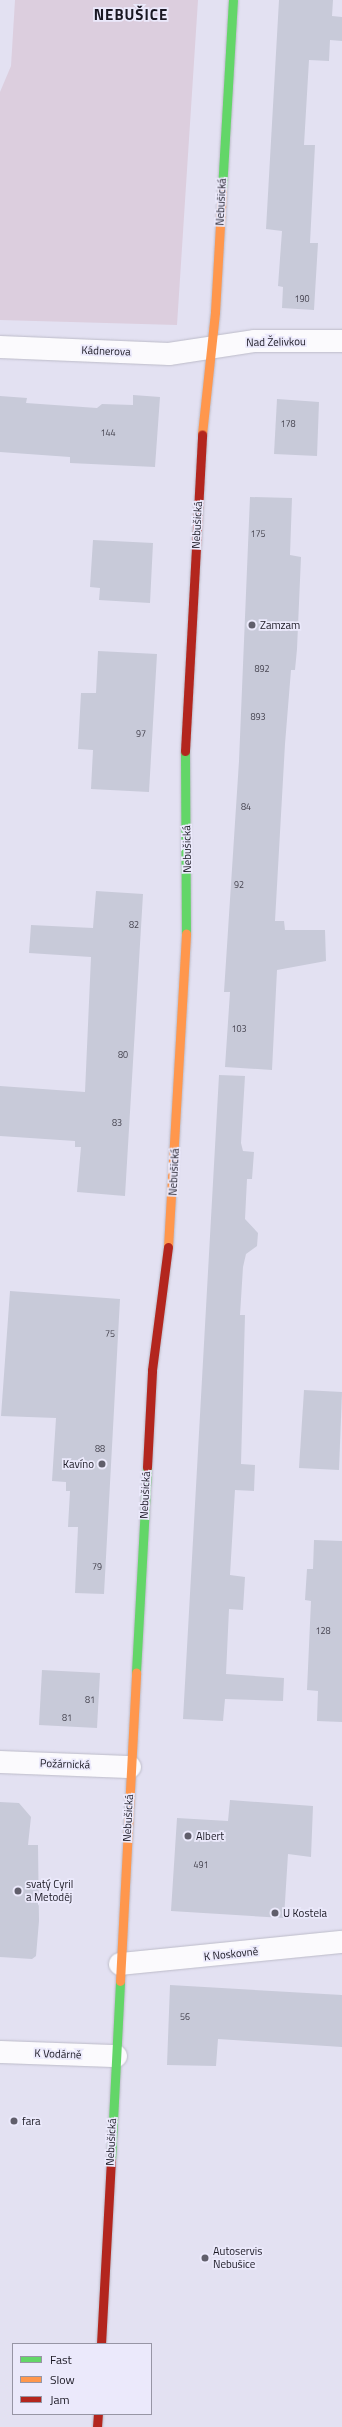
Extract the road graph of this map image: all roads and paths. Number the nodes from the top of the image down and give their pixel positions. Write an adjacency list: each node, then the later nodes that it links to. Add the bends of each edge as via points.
1 (233, 0): 4 (street, Nebušická)
2 (342, 341): 4 (street, Nad Želivkou, via 255,341)
3 (0, 347): 4 (street, Kádnerova, via 169,354)
4 (211, 347): 6 (street, Nebušická, via 202,434 185,751 188,894 171,1225 152,1370)
5 (0, 1762): 6 (street, Požárnická)
6 (130, 1767): 8 (street, Nebušická)
7 (342, 1942): 8 (street, K Noskovně)
8 (120, 1964): 10 (street, Nebušická)
9 (0, 2052): 10 (street, K Vodárně)
10 (116, 2056): 11 (street, Nebušická)
11 (101, 2343)
12 (98, 2415): 13 (street)
13 (97, 2427)

